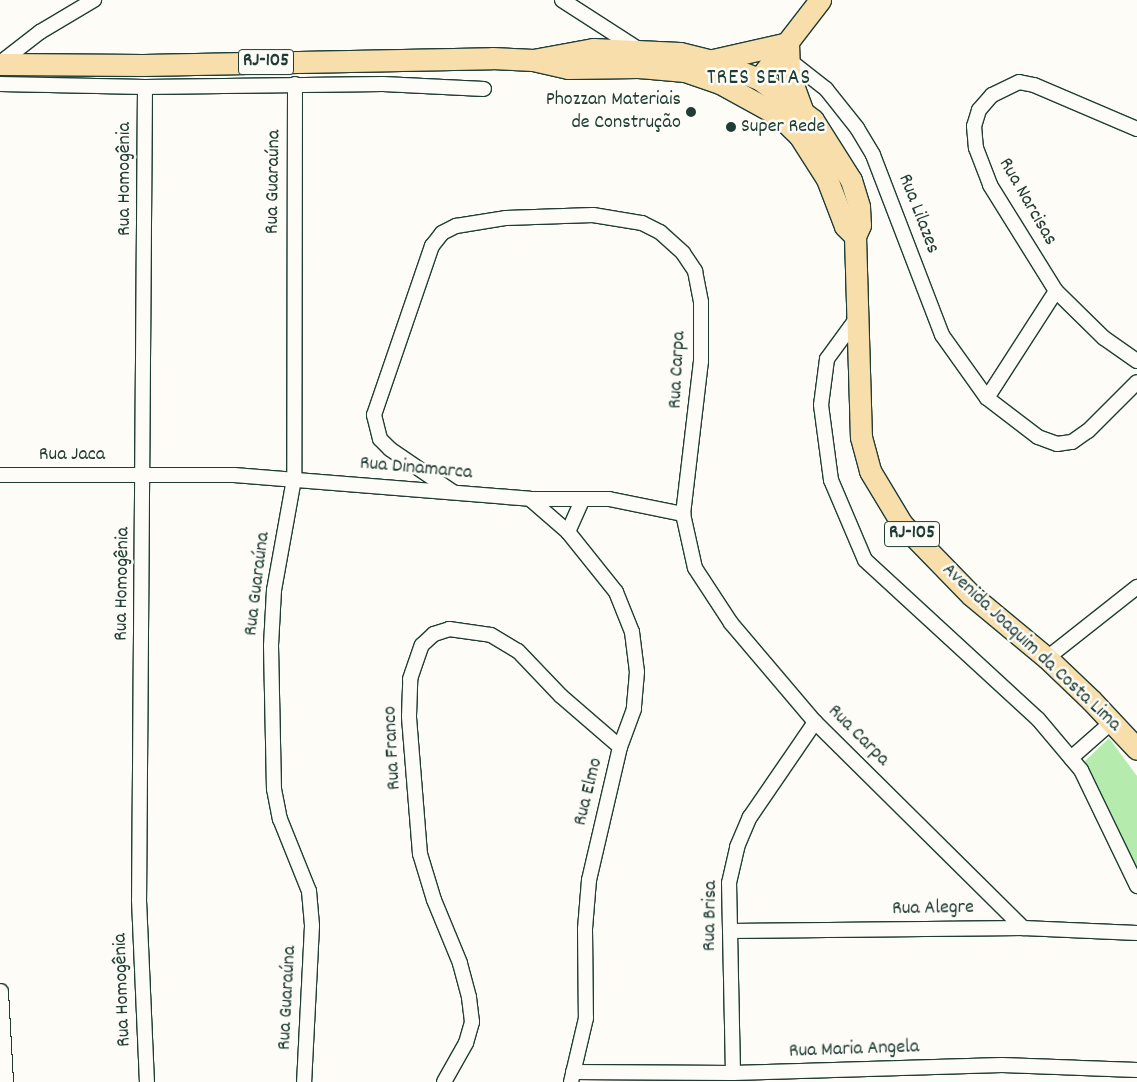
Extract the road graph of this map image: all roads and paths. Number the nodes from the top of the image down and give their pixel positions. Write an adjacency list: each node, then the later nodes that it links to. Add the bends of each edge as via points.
1 (94, 0): 9 (street, via 40,32)
2 (562, 0): 4 (street)
3 (820, 0): 5 (main road)
4 (638, 49): 7 (main road, Avenida Joaquim da Costa Lima / RJ-105, via 594,49); 8 (main road, Avenida Joaquim da Costa Lima / RJ-105, via 680,53)
5 (788, 52): 8 (main road); 10 (main road); 17 (main road, via 793,92); 25 (street, Rua Lilazes, via 826,89 857,128 873,155 942,335)
6 (379, 60): 7 (main road, Avenida Joaquim da Costa Lima / RJ-105); 9 (main road, Avenida Joaquim da Costa Lima / RJ-105, via 143,65); 14 (street)
7 (533, 60): 11 (main road, Avenida Joaquim da Costa Lima / RJ-105, via 568,68 638,67 685,72)
8 (712, 61): 10 (main road, Avenida Joaquim da Costa Lima / RJ-105)
9 (0, 64)
10 (759, 78): 11 (main road); 17 (main road, Avenida Joaquim da Costa Lima / RJ-105); 18 (main road)
11 (720, 83): 18 (main road, Avenida Joaquim da Costa Lima / RJ-105)
12 (0, 84): 15 (street)
13 (295, 84): 14 (street); 15 (street); 28 (street, Rua Guaraúna)
14 (383, 84): 16 (street)
15 (145, 87): 26 (street, Rua Homogênia)
16 (484, 89)
17 (802, 111): 20 (main road, Avenida Joaquim da Costa Lima / RJ-105, via 828,141 851,180 860,225)
18 (778, 115): 20 (main road, Avenida Joaquim da Costa Lima / RJ-105, via 799,135 823,172 845,226)
19 (1137, 130): 21 (street, Rua Narcisas, via 1034,85 1019,82 992,95 979,110 974,126 976,148 990,185)
20 (855, 236): 22 (main road, Avenida Joaquim da Costa Lima / RJ-105)
21 (1056, 292): 23 (street, Rua Narcisas, via 1104,338); 25 (street)
22 (857, 318): 35 (main road, Avenida Joaquim da Costa Lima / RJ-105, via 861,437 870,471 886,502 902,524 971,595); 40 (street, via 827,359 821,405 831,480 865,560 1038,719)
23 (1137, 361)
24 (1137, 382): 25 (street, Rua Lilazes, via 1088,431 1072,442 1057,444 1038,437)
25 (987, 398)
26 (144, 474): 27 (street, Rua Jaca); 28 (street, Rua Dinamarca); 52 (street, Rua Homogênia, via 139,900)
27 (0, 475)
28 (294, 479): 29 (street, Rua Dinamarca); 53 (street, Rua Guaraúna, via 274,590 271,646 274,789 280,819 309,890 311,917)
29 (453, 492): 30 (street, Rua Dinamarca); 32 (street, Rua Carpa, via 390,449 380,439 374,415 432,246 449,230 477,220 594,216 642,223 660,232 683,253 695,271 701,302 701,361)
30 (530, 499): 31 (street, Rua Dinamarca); 33 (street, Rua Elmo)
31 (582, 499): 32 (street, Rua Dinamarca, via 650,504); 33 (street)
32 (683, 514): 37 (street, Rua Carpa, via 695,568 708,590 756,655)
33 (568, 532): 38 (street, Rua Elmo, via 616,592 632,632 637,672 634,709)
34 (1137, 587): 35 (street)
35 (1047, 658): 36 (main road, Avenida Joaquim da Costa Lima / RJ-105)
36 (1113, 721): 39 (main road, Avenida Joaquim da Costa Lima / RJ-105); 40 (street)
37 (815, 722): 42 (street, Rua Carpa); 43 (street, Rua Brisa, via 750,817 736,847 729,883)
38 (620, 748): 49 (street, Rua Elmo, via 589,880 585,929 586,1018); 54 (street, Rua Franco, via 561,696 518,651 492,635 448,629 434,634 422,644 410,678 409,716 420,854 434,900 460,963 470,996 472,1022 466,1043)
39 (1137, 749)
40 (1071, 758): 41 (street, via 1102,809)
41 (1137, 886)
42 (1024, 928): 43 (street, Rua Alegre); 44 (street, Rua Alegre)
43 (730, 931): 47 (street, Rua Brisa)
44 (1137, 933)
45 (0, 992): 51 (street)
46 (1137, 1070): 48 (street, Rua Maria Angela, via 1002,1065)
47 (733, 1073): 48 (street, Rua Maria Angela); 50 (street, Rua Maria Angela)
48 (851, 1076)
49 (572, 1077): 50 (street, Rua Maria Angela)
50 (714, 1077)
51 (5, 1082)
52 (146, 1082)
53 (304, 1082)
54 (444, 1082)

